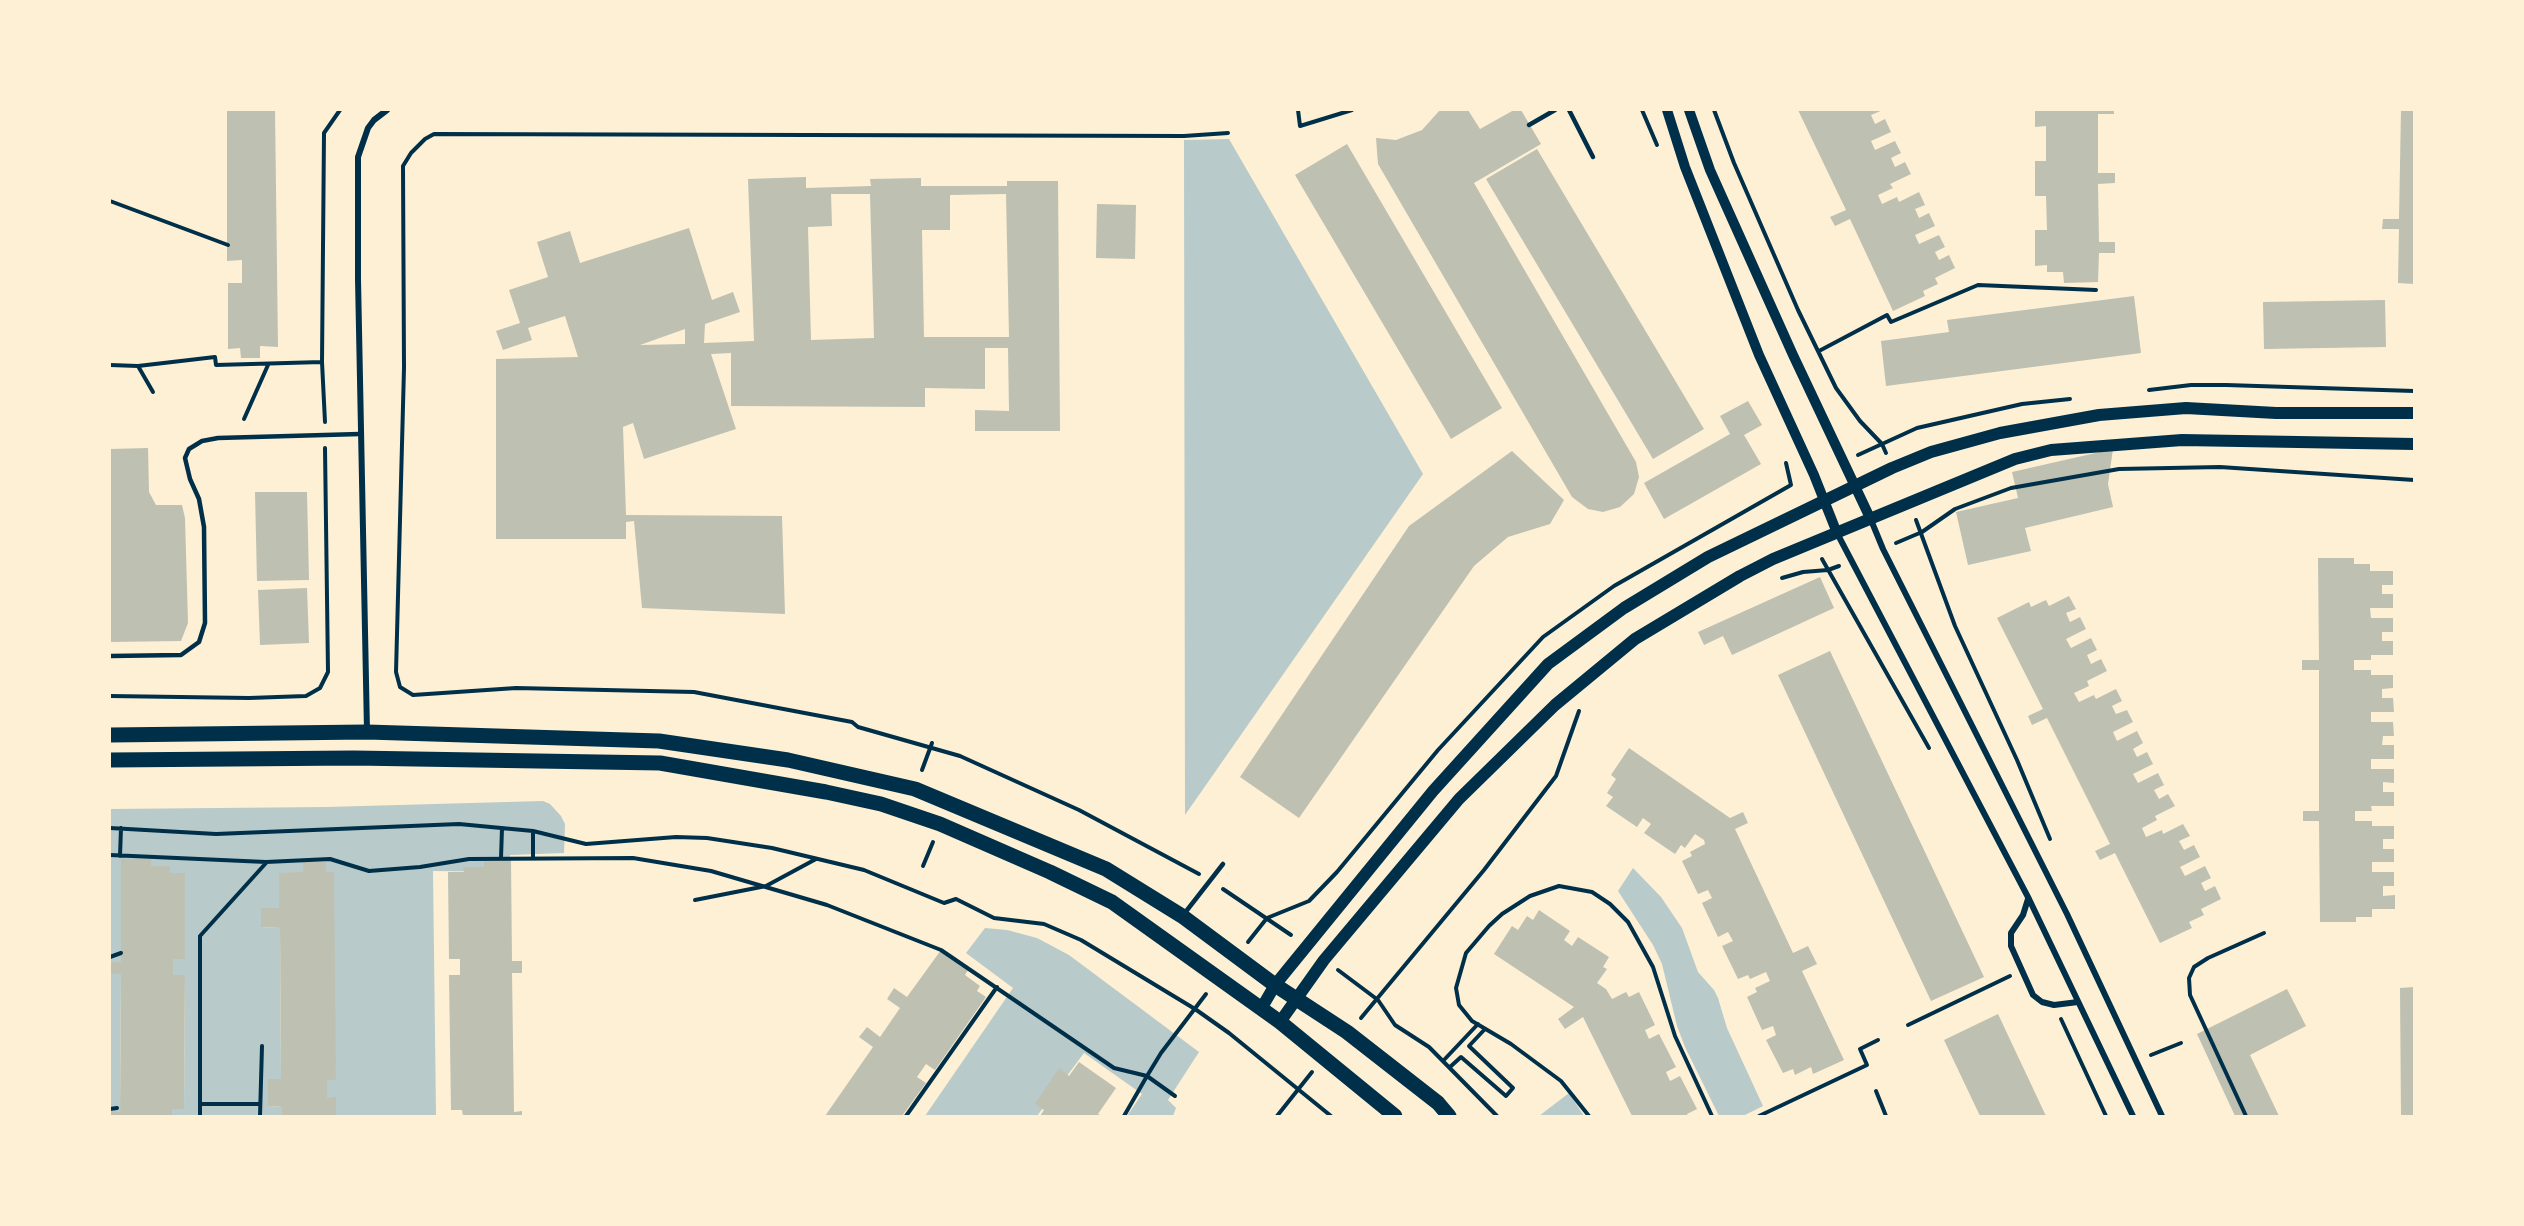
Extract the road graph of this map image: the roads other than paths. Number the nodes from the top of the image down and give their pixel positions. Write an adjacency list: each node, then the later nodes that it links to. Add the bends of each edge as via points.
1 (387, 110): 9 (street, via 368,128 358,157)
2 (1555, 110): 6 (lane)
3 (1569, 110): 7 (lane)
4 (1667, 110): 12 (street, via 1759,355)
5 (1689, 110): 11 (street, via 1710,170)
6 (1529, 124)
7 (1593, 157)
8 (2415, 413): 11 (main road, via 2186,408 2098,415 2000,433 1931,452)
9 (360, 434): 15 (lane, via 218,438 189,449 185,459 204,527 205,623 199,642 182,655); 16 (street)
10 (2415, 444): 13 (main road, via 2182,441 2051,450 2015,459)
11 (1856, 487): 12 (main road); 13 (street)
12 (1823, 502): 14 (street); 22 (main road, via 1708,557 1624,608 1548,664 1433,791)
13 (1871, 520): 14 (main road); 30 (street, via 2067,914)
14 (1837, 533): 20 (street); 23 (main road, via 1740,576 1635,639 1555,705 1459,798)
15 (110, 656)
16 (368, 732): 17 (main road); 21 (main road, via 659,741 788,760 915,789 1106,869)
17 (110, 735)
18 (110, 760): 25 (main road, via 354,758 660,763 826,792 880,804 940,824 1112,902)
19 (1222, 864): 21 (lane)
20 (2029, 899): 24 (street); 24 (street, via 2011,933 2011,946 2033,995 2054,1005)
21 (1182, 916): 22 (main road)
22 (1275, 985): 23 (main road); 25 (main road)
23 (1297, 998): 26 (main road); 28 (main road, via 1356,1039)
24 (2078, 1002): 29 (street)
25 (1260, 1009): 26 (main road)
26 (1280, 1022): 27 (main road)
27 (1395, 1116)
28 (1449, 1116)
29 (2133, 1116)
30 (2162, 1116)

